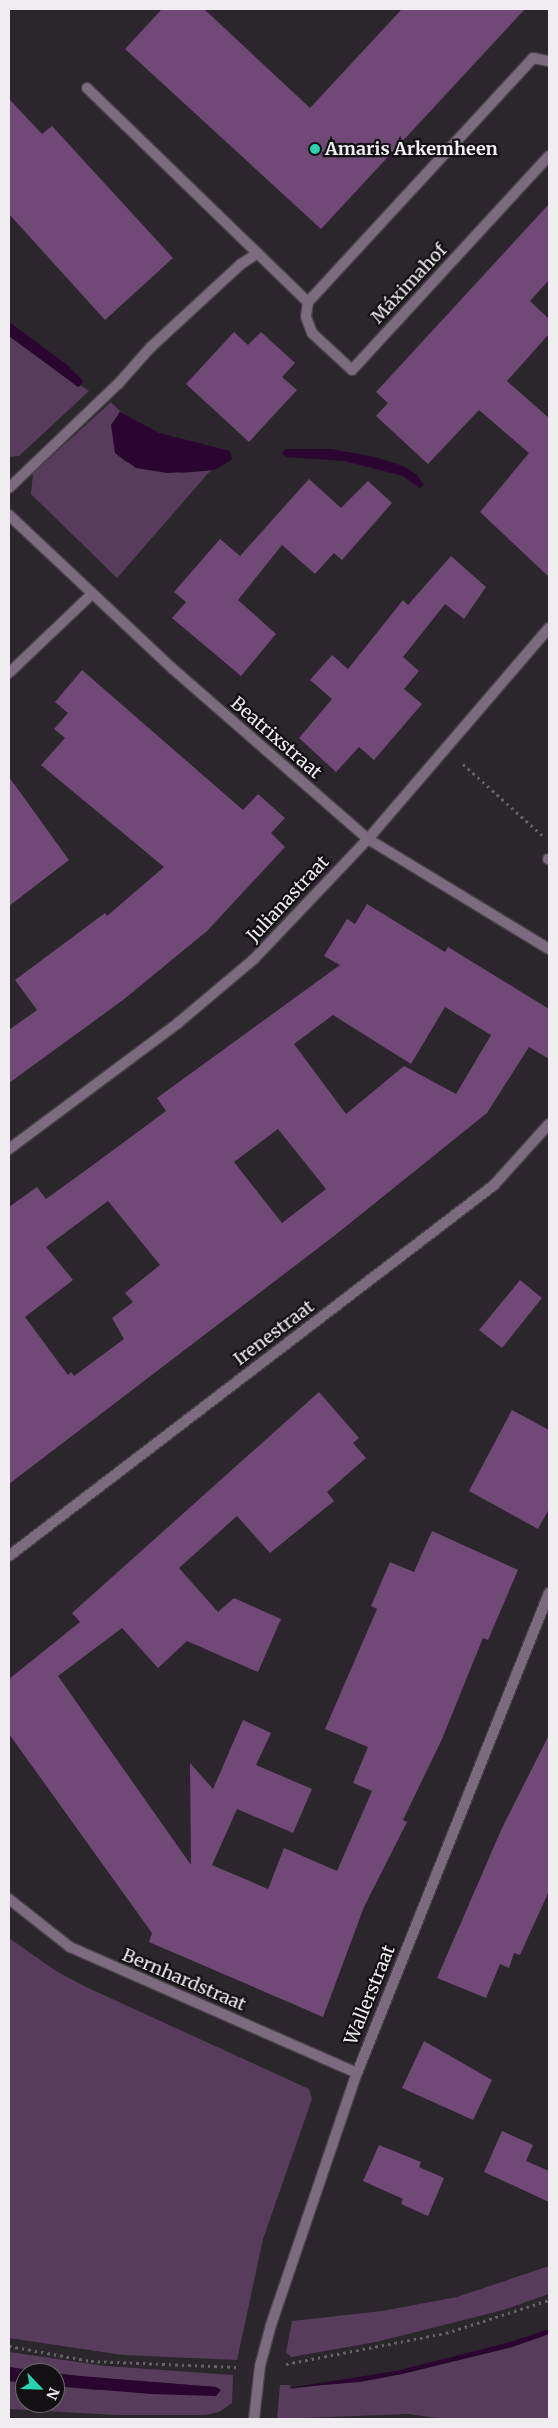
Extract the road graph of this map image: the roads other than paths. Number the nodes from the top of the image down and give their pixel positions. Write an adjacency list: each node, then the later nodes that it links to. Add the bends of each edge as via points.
1 (549, 61): 5 (street, via 533,58)
2 (88, 88): 4 (street)
3 (549, 156): 5 (street, Máximahof, via 352,370 312,333 306,317)
4 (258, 253): 5 (street); 6 (street, via 240,264 151,347 118,384)
5 (308, 302)
6 (9, 488)
7 (9, 515): 8 (street, Beatrixstraat)
8 (92, 594): 10 (street); 11 (street, Beatrixstraat)
9 (549, 628): 11 (street, Julianastraat)
10 (9, 673)
11 (368, 839): 12 (street, Beatrixstraat); 14 (street, Julianastraat, via 254,959 178,1023)
12 (549, 949)
13 (549, 1124): 15 (street, Irenestraat, via 494,1185)
14 (9, 1149)
15 (9, 1556)
16 (549, 1593): 18 (street, Wallerstraat)
17 (9, 1899): 18 (street, Bernhardstraat, via 70,1947)
18 (356, 2073): 19 (street, Wallerstraat, via 309,2208 260,2366)
19 (254, 2419)

